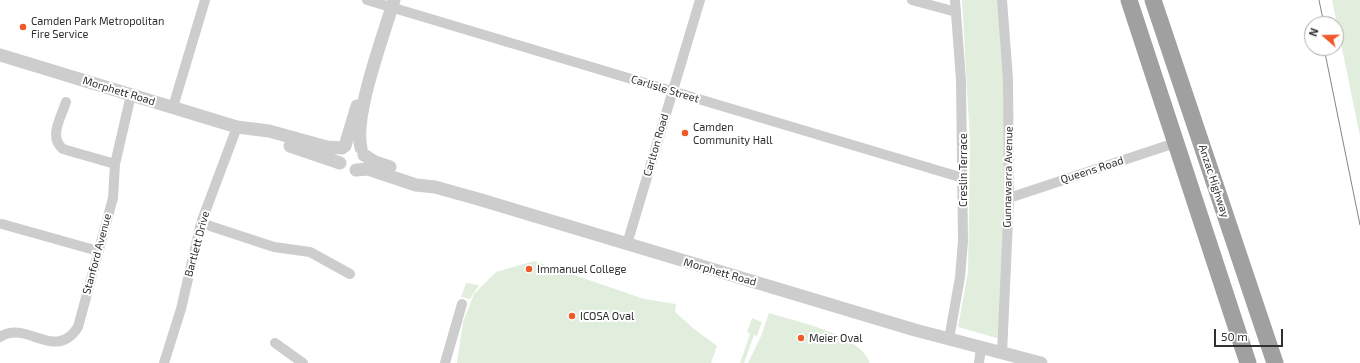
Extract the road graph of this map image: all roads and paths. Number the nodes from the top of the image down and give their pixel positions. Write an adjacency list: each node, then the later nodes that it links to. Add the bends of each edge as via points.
1 (205, 0): 20 (street)
2 (367, 0): 9 (street, Carlisle Street)
3 (700, 0): 16 (street, Carlton Road)
4 (912, 0): 10 (street)
5 (955, 0): 10 (street, Creslin Terrace)
6 (1002, 0): 30 (street, Gunnawarra Avenue, via 1008,79)
7 (1129, 0): 12 (highway)
8 (1153, 0): 11 (highway, Anzac Highway)
9 (393, 4): 15 (street); 16 (street, Carlisle Street)
10 (956, 12): 28 (street, Creslin Terrace)
11 (1162, 25): 12 (highway, via 1161,49 1155,54); 14 (highway, Anzac Highway)
12 (1146, 52): 18 (highway)
13 (0, 55): 17 (street, Morphett Road)
14 (1178, 73): 18 (highway, via 1165,79); 49 (highway, Anzac Highway)
15 (370, 79): 23 (street, via 358,104); 24 (street, via 358,138)
16 (672, 91): 28 (street, Carlisle Street); 33 (street, Carlton Road)
17 (131, 95): 20 (street, Morphett Road); 26 (street, Stanford Avenue)
18 (1161, 100): 22 (highway)
19 (66, 102): 26 (street, via 55,136 58,145)
20 (173, 107): 21 (street, Morphett Road)
21 (238, 127): 23 (street, Morphett Road, via 269,131 327,147); 25 (street, Morphett Road, via 251,134); 31 (street, Bartlett Drive)
22 (1175, 143): 30 (street, Queens Road); 48 (highway)
23 (344, 147): 24 (street, via 352,144); 25 (street)
24 (363, 152): 27 (street, via 364,163); 29 (street, Morphett Road, via 375,162 418,176)
25 (340, 162): 27 (street, via 346,170)
26 (115, 164): 34 (street, Stanford Avenue, via 113,198)
27 (356, 170): 29 (street, Morphett Road, via 368,169 416,185)
28 (964, 178): 38 (street, Creslin Terrace, via 960,277)
29 (435, 187): 33 (street, Morphett Road)
30 (1009, 198): 41 (street, Gunnawarra Avenue)
31 (201, 223): 35 (street, via 274,247 310,252); 42 (street, Bartlett Drive, via 181,309)
32 (2, 224): 34 (street)
33 (627, 244): 38 (street, Morphett Road)
34 (98, 251): 37 (street, Stanford Avenue, via 78,327 72,337 56,344 18,333 8,333)
35 (350, 274)
36 (462, 304): 44 (street)
37 (0, 337)
38 (949, 339): 40 (street, Morphett Road)
39 (275, 343): 43 (street)
40 (981, 348): 41 (street, Morphett Road); 45 (street)
41 (1003, 354): 46 (street, Morphett Road); 47 (street, Morphett Road)
42 (164, 363)
43 (303, 363)
44 (445, 363)
45 (980, 363)
46 (1026, 363)
47 (1041, 363)
48 (1248, 363)
49 (1275, 363)

